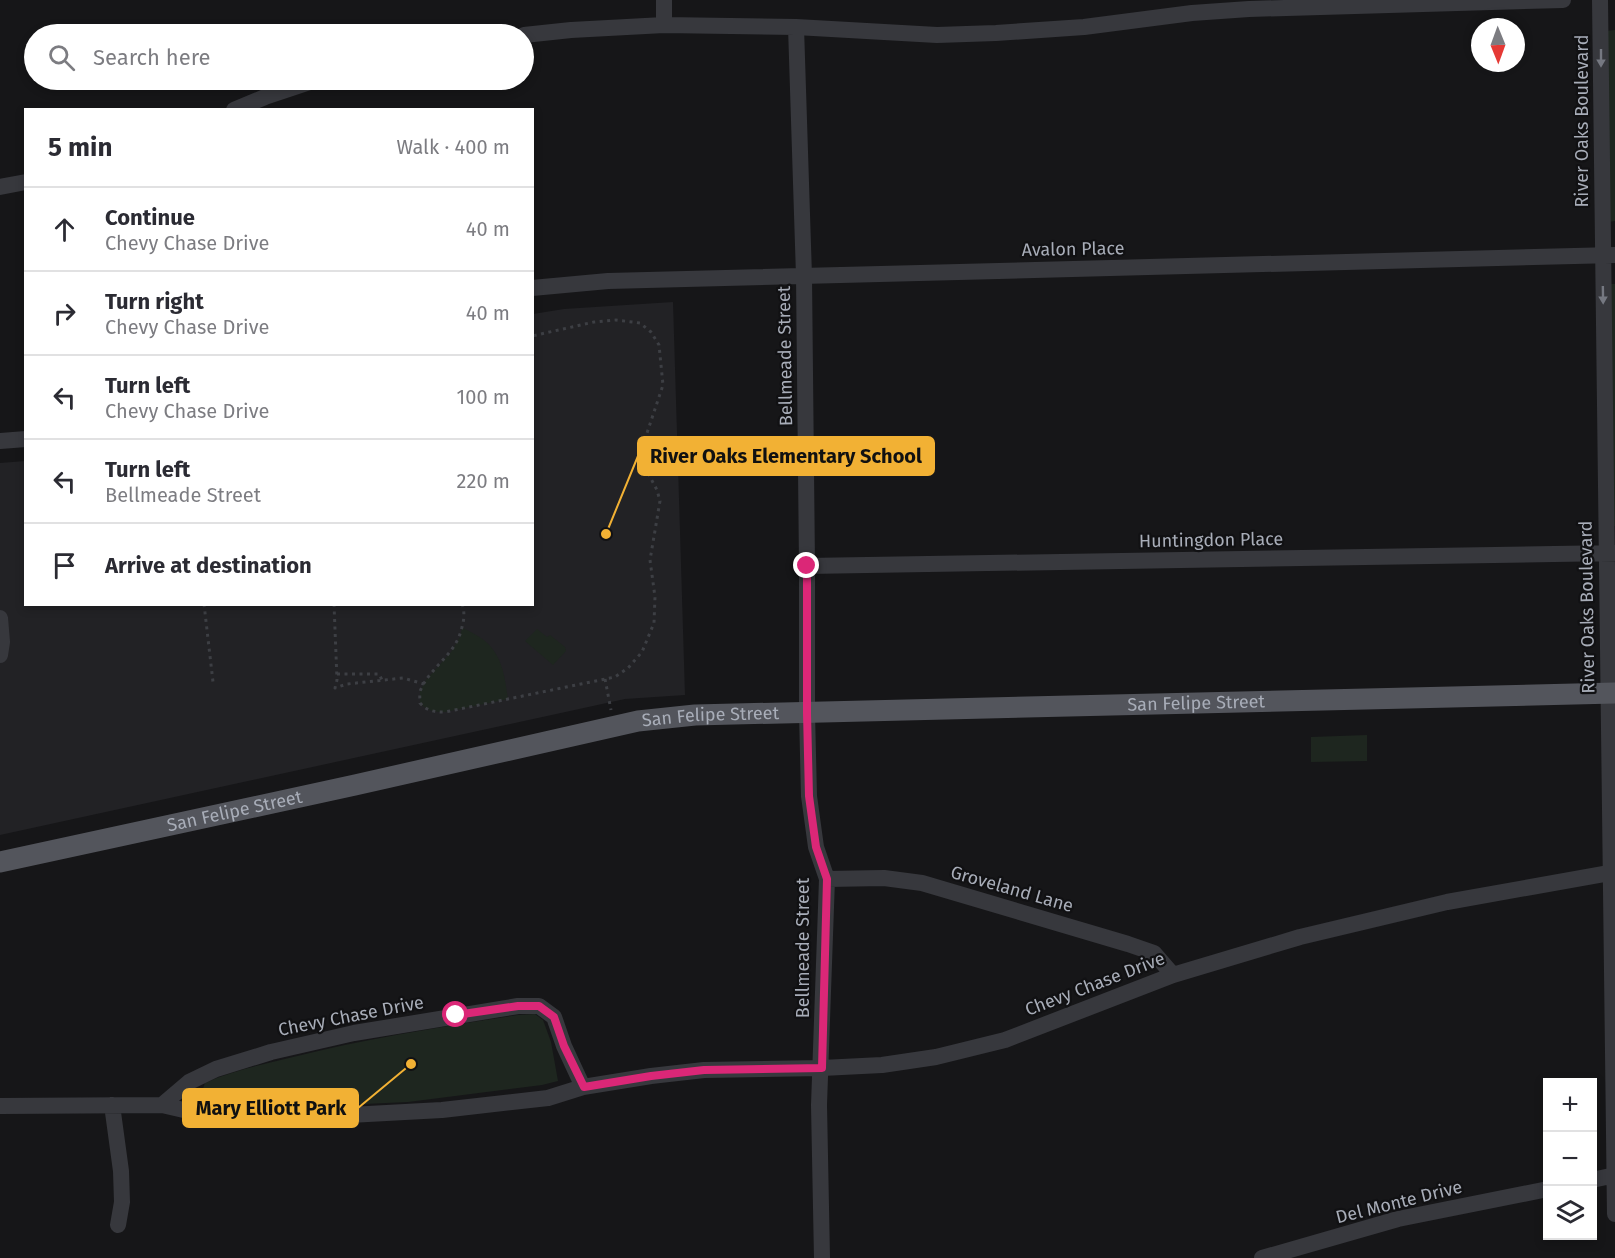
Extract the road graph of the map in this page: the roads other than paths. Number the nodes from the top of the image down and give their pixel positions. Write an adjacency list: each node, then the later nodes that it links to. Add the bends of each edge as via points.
1 (664, 0): 4 (street)
2 (1563, 0): 5 (street, via 1249,9 996,33 937,35)
3 (1600, 0): 11 (street, River Oaks Boulevard, one-way to 11)
4 (664, 25): 5 (street); 6 (street)
5 (796, 27): 12 (street, Bellmeade Street)
6 (534, 34)
7 (286, 90): 8 (street)
8 (239, 108)
9 (24, 182): 10 (street)
10 (0, 187)
11 (1609, 255): 12 (street, Avalon Place); 16 (street, River Oaks Boulevard, one-way to 16)
12 (804, 276): 13 (street, Avalon Place, via 608,281); 17 (street, Bellmeade Street)
13 (534, 288)
14 (24, 440): 15 (street)
15 (0, 441)
16 (1611, 553): 17 (street, Huntingdon Place); 20 (street, River Oaks Boulevard)
17 (807, 566): 21 (street, Bellmeade Street)
18 (0, 618): 19 (street)
19 (0, 656)
20 (1611, 693): 21 (main road, San Felipe Street); 23 (street, River Oaks Boulevard)
21 (807, 713): 22 (main road, San Felipe Street, via 695,715 638,722); 24 (street, Bellmeade Street, via 811,806 816,847)
22 (0, 862)
23 (1613, 872): 25 (street, Chevy Chase Drive, via 1447,902 1300,937); 31 (street, River Oaks Boulevard)
24 (827, 879): 25 (street, Groveland Lane, via 884,878 922,883 1154,953); 26 (street, Bellmeade Street)
25 (1173, 975): 26 (street, Chevy Chase Drive, via 1005,1040 936,1057)
26 (822, 1068): 27 (street, Chevy Chase Drive, via 704,1070); 36 (street, Bellmeade Street)
27 (584, 1087): 29 (street, Chevy Chase Drive, via 548,1098 442,1110 294,1118 214,1117); 29 (street, Chevy Chase Drive, via 554,1017 539,1006 518,1006 354,1033 271,1052 189,1082)
28 (112, 1105): 29 (street, Chevy Chase Drive); 30 (street, Chevy Chase Drive); 35 (street, via 122,1171)
29 (162, 1105)
30 (0, 1106)
31 (1615, 1175): 32 (street); 34 (street, River Oaks Boulevard)
32 (1597, 1179)
33 (1543, 1190): 37 (street, Del Monte Drive, via 1398,1219)
34 (1615, 1214)
35 (118, 1225)
36 (822, 1258)
37 (1262, 1258)

